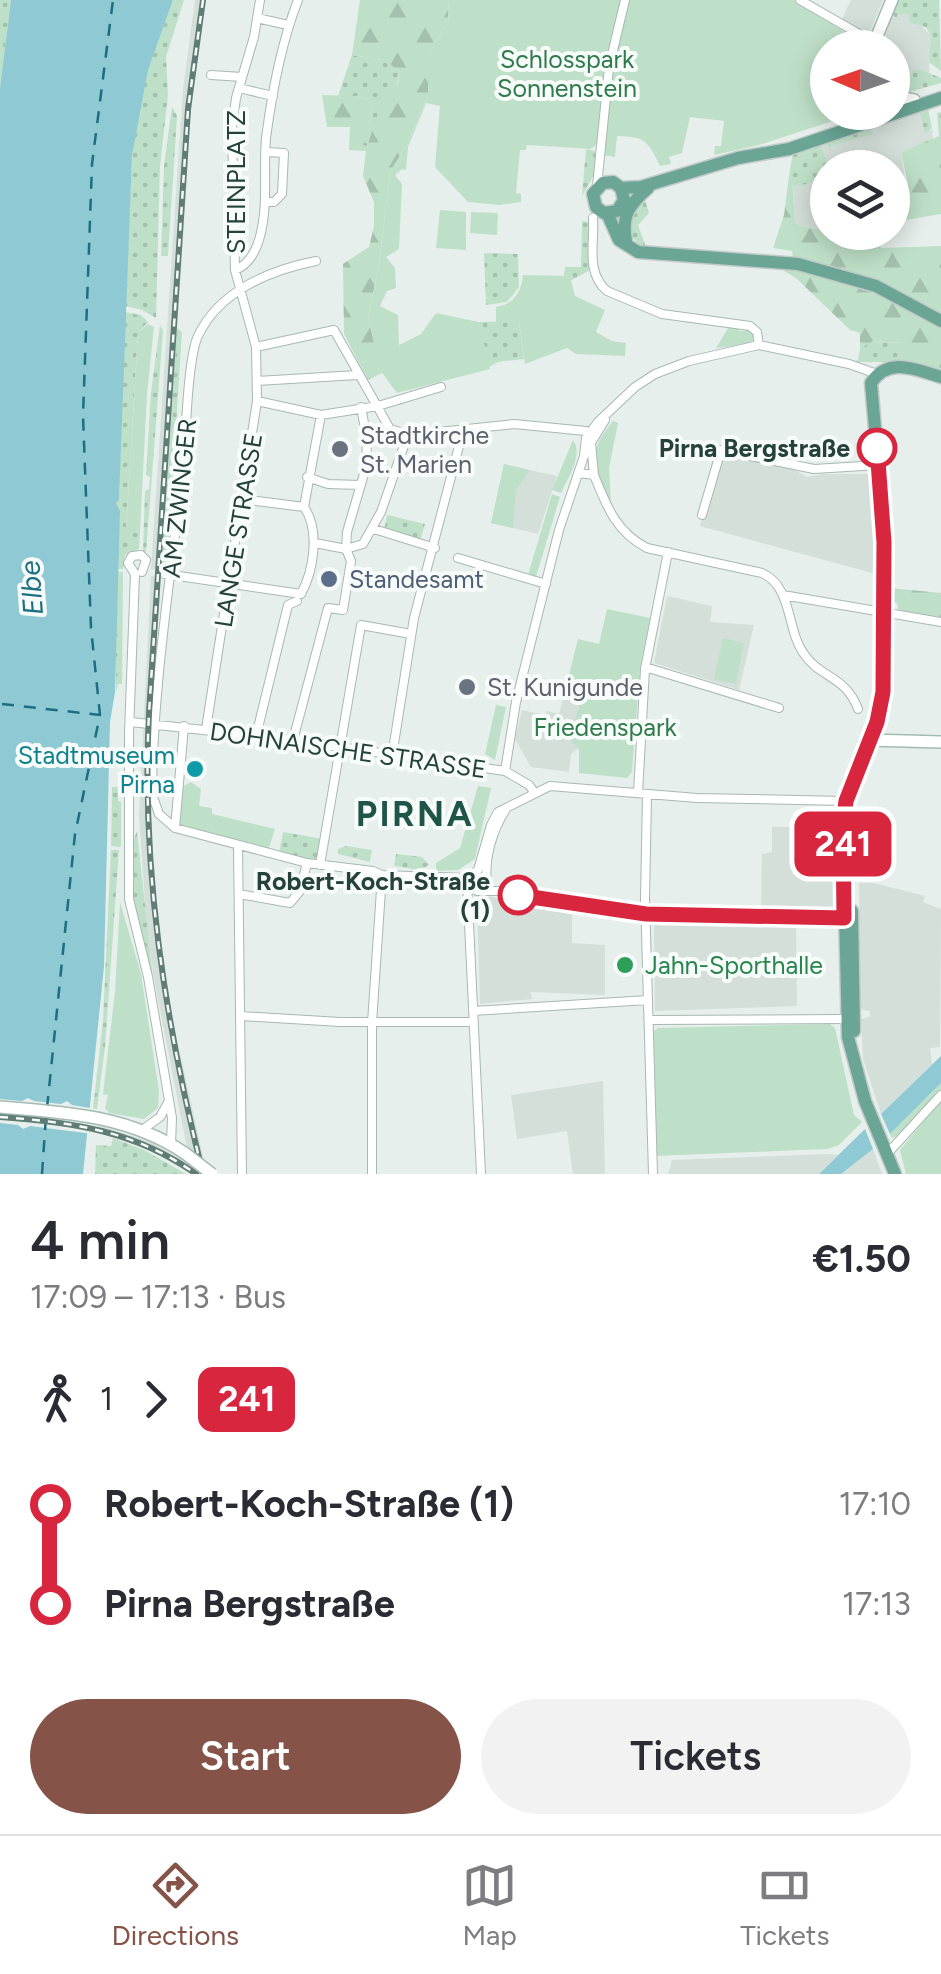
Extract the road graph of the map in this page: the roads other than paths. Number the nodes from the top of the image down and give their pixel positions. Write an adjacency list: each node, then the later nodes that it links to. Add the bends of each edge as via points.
1 (260, 0): 6 (street, STEINPLATZ)
2 (298, 0): 7 (street)
3 (625, 0): 22 (street, via 598,162)
4 (800, 0): 8 (street)
5 (892, 0): 9 (main road)
6 (257, 18): 7 (street); 11 (street, STEINPLATZ)
7 (288, 25): 14 (street)
8 (849, 30)
9 (879, 30)
10 (211, 75): 11 (street, STEINPLATZ)
11 (242, 77): 12 (street, STEINPLATZ)
12 (239, 88): 14 (street); 28 (street, STEINPLATZ, via 232,128)
13 (941, 95): 16 (main road); 18 (main road)
14 (273, 96): 20 (street)
15 (910, 99): 16 (main road)
16 (914, 100): 17 (main road)
17 (910, 101)
18 (910, 104)
19 (835, 130): 21 (main road)
20 (266, 152): 23 (street); 23 (street, via 284,153 282,194)
21 (646, 186): 22 (main road); 25 (main road, via 624,216)
22 (613, 188): 24 (main road); 24 (main road, via 593,202)
23 (266, 202): 28 (street, via 258,243)
24 (606, 214): 25 (main road); 26 (main road, via 619,240); 32 (street, via 593,270 606,291 662,314 750,326)
25 (626, 241): 26 (main road)
26 (638, 252): 30 (main road, via 798,264 876,286)
27 (316, 261): 29 (street, STEINPLATZ)
28 (236, 270): 29 (street, STEINPLATZ)
29 (238, 288): 31 (street, STEINPLATZ); 62 (street, AM ZWINGER, via 196,342)
30 (941, 321)
31 (252, 330): 33 (street, LANGE STRASSE)
32 (759, 345): 35 (street); 45 (street, via 655,374)
33 (256, 347): 34 (street, via 334,330); 37 (street, LANGE STRASSE)
34 (356, 374): 37 (street); 41 (street)
35 (877, 374): 36 (main road, via 896,366); 47 (main road, via 870,398)
36 (941, 377)
37 (257, 381): 39 (street, LANGE STRASSE)
38 (440, 387): 41 (street)
39 (257, 401): 42 (street); 52 (street, LANGE STRASSE)
40 (361, 407): 41 (street); 42 (street); 51 (street, via 367,439)
41 (380, 409): 44 (street, via 390,429)
42 (321, 415): 50 (street)
43 (463, 431): 44 (street); 45 (street, via 514,424); 57 (street)
44 (408, 434): 55 (street)
45 (589, 436): 46 (street)
46 (587, 455): 48 (street); 49 (street)
47 (879, 465): 54 (street, via 814,469 714,451); 68 (main road)
48 (579, 473): 49 (street); 64 (street)
49 (594, 475): 59 (street, via 609,512 633,541)
50 (307, 477): 51 (street); 53 (street)
51 (361, 486): 58 (street)
52 (241, 499): 53 (street); 63 (street, LANGE STRASSE)
53 (304, 507): 56 (street)
54 (702, 515)
55 (373, 529): 57 (street); 58 (street, via 362,544)
56 (315, 543): 58 (street); 66 (street)
57 (435, 547): 71 (street)
58 (346, 549): 67 (street, via 352,560)
59 (668, 552): 65 (street, via 762,573); 72 (street)
60 (458, 558): 64 (street)
61 (143, 573): 75 (street)
62 (169, 574): 63 (street); 76 (street, AM ZWINGER)
63 (230, 583): 66 (street); 78 (street, LANGE STRASSE)
64 (546, 584): 85 (street)
65 (782, 595): 68 (street); 74 (street, via 805,656 848,688)
66 (298, 598): 79 (street, via 281,628)
67 (343, 610): 70 (street); 80 (street, via 328,608)
68 (884, 614): 69 (street); 81 (main road, via 883,692)
69 (941, 622)
70 (361, 625): 71 (street); 83 (street)
71 (411, 634): 84 (street)
72 (646, 667): 73 (street); 87 (street)
73 (780, 708)
74 (858, 709)
75 (131, 722): 76 (street, DOHNAISCHE STRASSE); 108 (street, via 129,899)
76 (156, 723): 77 (street, DOHNAISCHE STRASSE); 89 (street, AM ZWINGER, via 153,801)
77 (184, 726): 78 (street, DOHNAISCHE STRASSE); 89 (street)
78 (206, 729): 79 (street, DOHNAISCHE STRASSE)
79 (256, 736): 80 (street, DOHNAISCHE STRASSE)
80 (293, 740): 83 (street, DOHNAISCHE STRASSE)
81 (870, 740): 82 (main road); 88 (main road)
82 (941, 742)
83 (338, 747): 84 (street, DOHNAISCHE STRASSE); 92 (street)
84 (392, 756): 85 (street, DOHNAISCHE STRASSE)
85 (505, 771): 86 (street)
86 (534, 792): 87 (street, via 558,786); 93 (street, via 498,820)
87 (643, 794): 88 (street); 97 (street)
88 (846, 801): 98 (main road)
89 (175, 828): 90 (street)
90 (238, 846): 91 (street); 96 (street)
91 (307, 863): 92 (street); 96 (street, via 290,902)
92 (320, 865): 94 (street)
93 (480, 871): 95 (street); 95 (street)
94 (382, 874): 95 (street); 105 (street)
95 (476, 885): 97 (street); 100 (street, via 466,898)
96 (239, 894): 101 (street)
97 (646, 914): 98 (street); 99 (street)
98 (848, 918): 102 (main road); 106 (main road)
99 (648, 1000): 100 (street); 103 (street)
100 (473, 1010): 104 (street)
101 (241, 1016): 105 (street); 114 (street)
102 (846, 1018): 103 (street); 106 (main road)
103 (649, 1020): 117 (street)
104 (473, 1022): 105 (street); 116 (street)
105 (372, 1023): 115 (street)
106 (852, 1053): 112 (main road)
107 (941, 1095): 112 (street)
108 (169, 1100): 110 (street); 111 (street)
109 (0, 1106): 110 (main road)
110 (142, 1130): 111 (main road)
111 (170, 1144): 113 (main road, bridge)
112 (884, 1148): 118 (main road)
113 (212, 1174)
114 (242, 1174)
115 (372, 1174)
116 (482, 1174)
117 (652, 1174)
118 (895, 1174)

